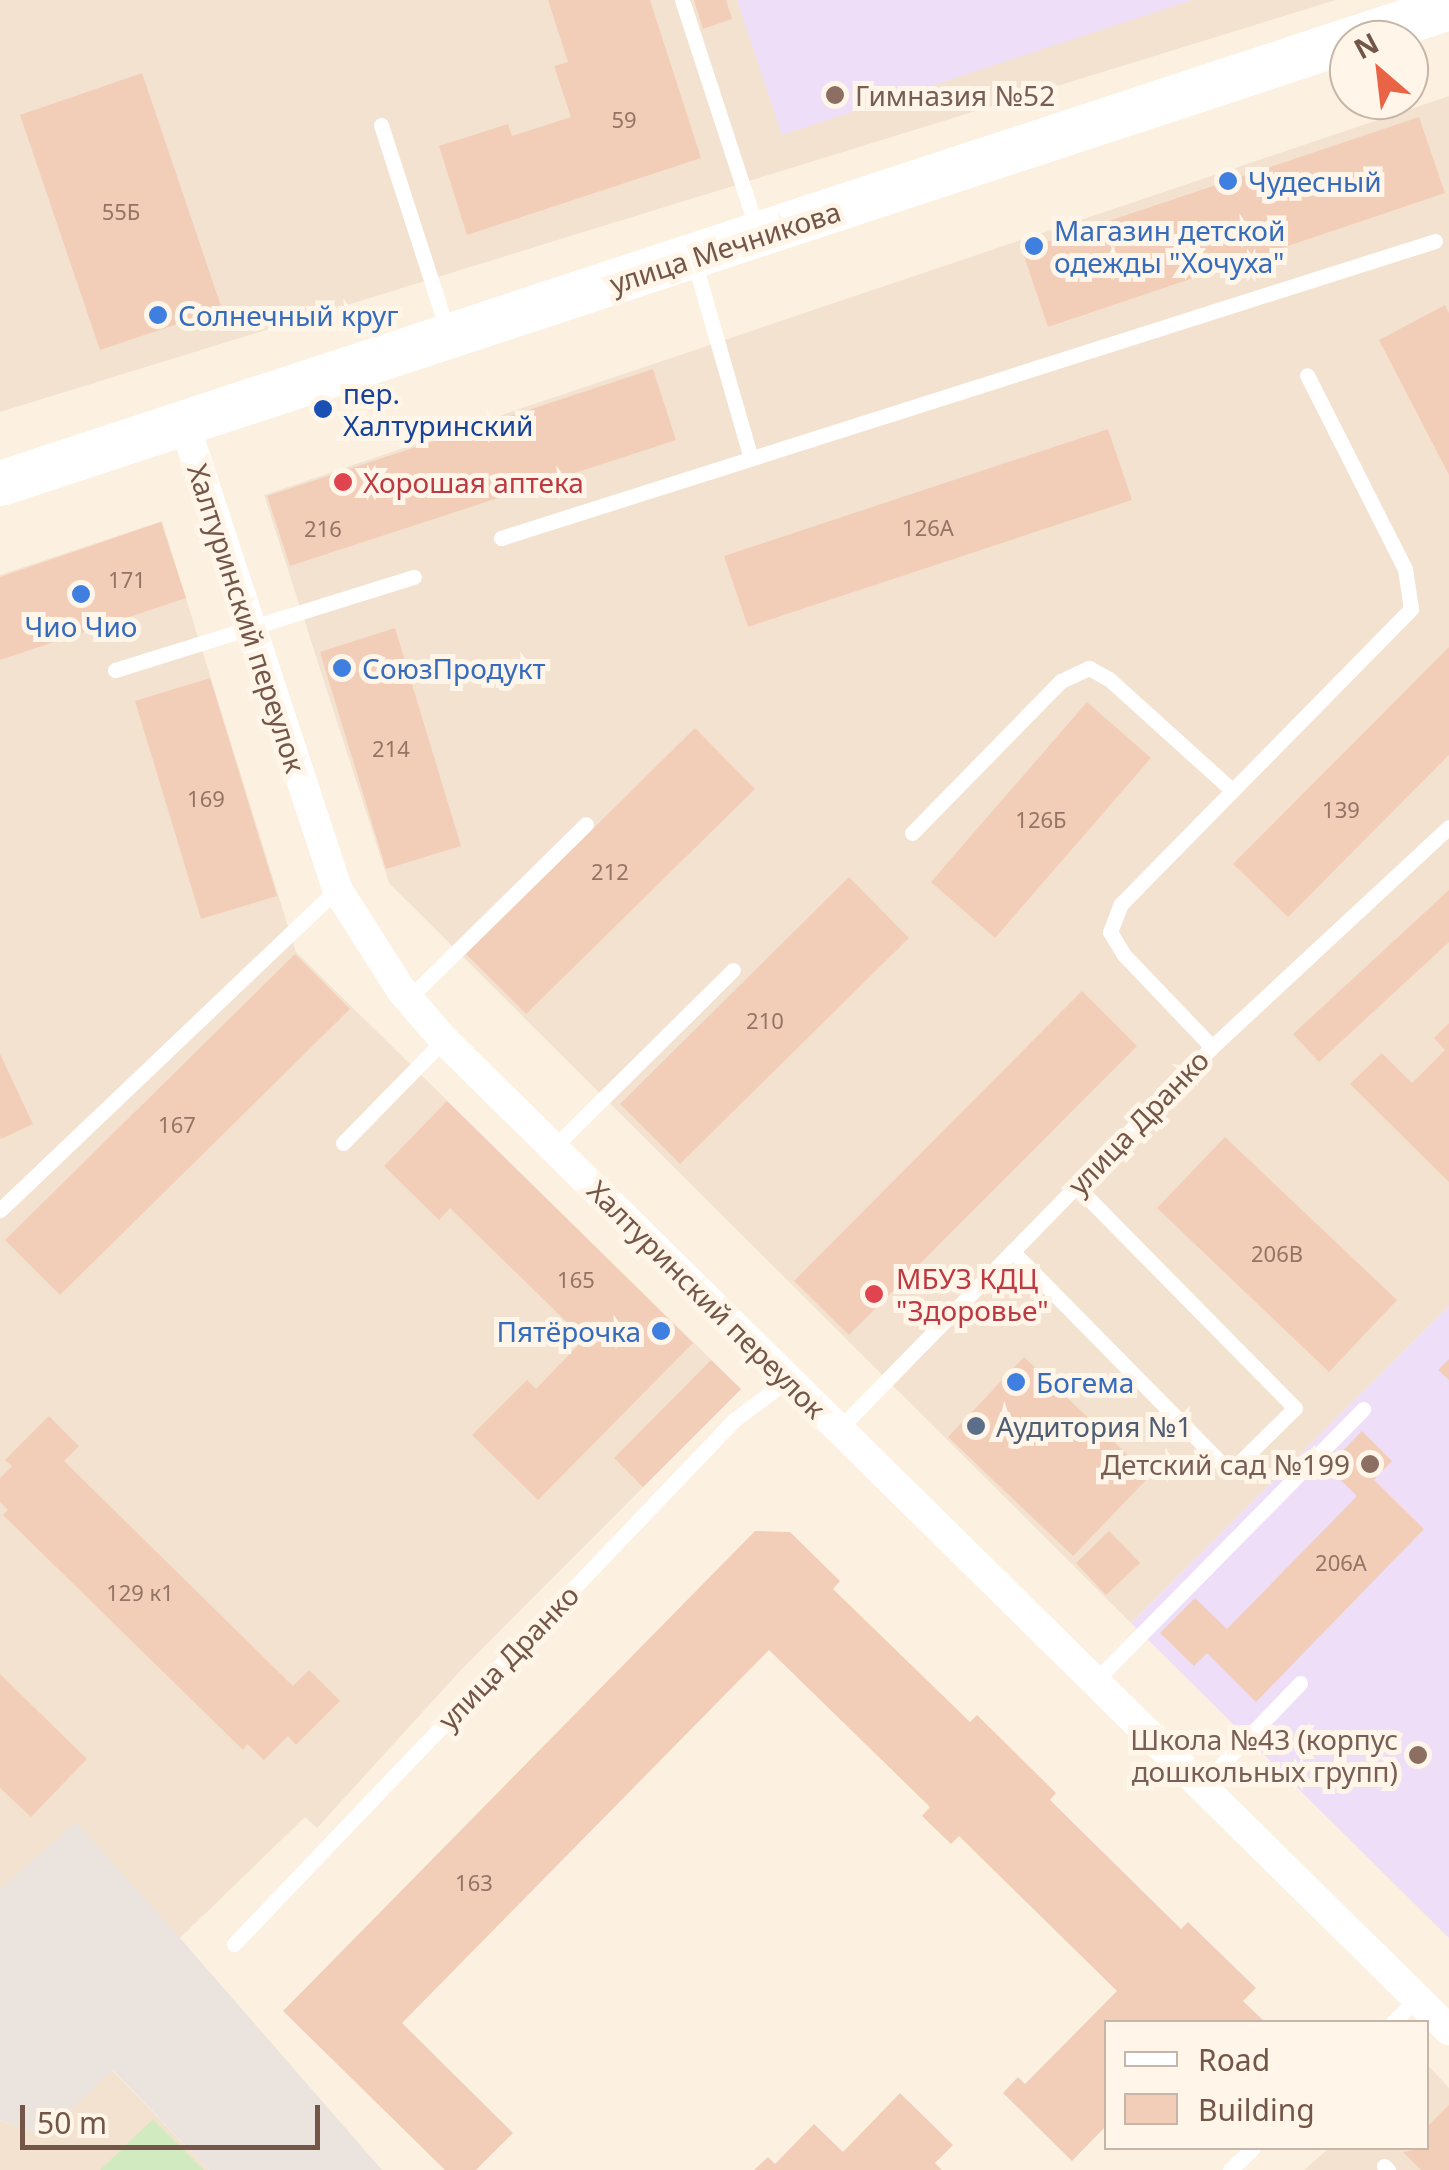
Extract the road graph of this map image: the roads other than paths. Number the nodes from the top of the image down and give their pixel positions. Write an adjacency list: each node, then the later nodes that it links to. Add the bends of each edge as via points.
1 (682, 0): 4 (lane)
2 (1449, 7): 4 (main road, улица Мечникова)
3 (381, 125): 7 (lane)
4 (760, 236): 6 (main road, улица Мечникова)
5 (1435, 241): 10 (lane)
6 (692, 257): 7 (main road, улица Мечникова); 10 (lane)
7 (450, 338): 9 (main road, улица Мечникова)
8 (1307, 374): 16 (lane, via 1406,569 1411,608)
9 (185, 426): 11 (main road, улица Мечникова); 14 (street, Халтуринский переулок)
10 (751, 458): 12 (lane)
11 (0, 483)
12 (501, 538)
13 (414, 577): 14 (lane)
14 (251, 630): 15 (lane); 20 (street, Халтуринский переулок)
15 (115, 670)
16 (1232, 790): 19 (lane, via 1109,679 1088,668 1061,681); 24 (lane, via 1121,904 1110,932)
17 (586, 824): 22 (lane)
18 (1449, 827): 24 (lane, улица Дранко)
19 (912, 833)
20 (337, 889): 22 (street, Халтуринский переулок); 28 (lane)
21 (733, 970): 26 (lane)
22 (409, 998): 23 (street, Халтуринский переулок)
23 (444, 1040): 25 (lane); 26 (street, Халтуринский переулок)
24 (1212, 1047): 27 (lane, улица Дранко)
25 (343, 1143)
26 (553, 1148): 30 (street, Халтуринский переулок)
27 (1076, 1186): 29 (lane, улица Дранко); 29 (lane, via 1295,1408 1230,1472)
28 (0, 1210)
29 (1012, 1251): 32 (lane, улица Дранко)
30 (789, 1379): 32 (street, Халтуринский переулок); 36 (lane, улица Дранко, via 734,1420)
31 (1363, 1409): 33 (lane)
32 (839, 1429): 33 (street, Халтуринский переулок)
33 (1095, 1682): 35 (street, Халтуринский переулок)
34 (1300, 1683): 35 (lane)
35 (1201, 1786): 37 (street, Халтуринский переулок)
36 (234, 1944)
37 (1417, 1998): 38 (lane); 39 (street, Халтуринский переулок)
38 (1395, 2020)
39 (1446, 2022)
40 (1250, 2150): 41 (lane)
41 (1230, 2170)

